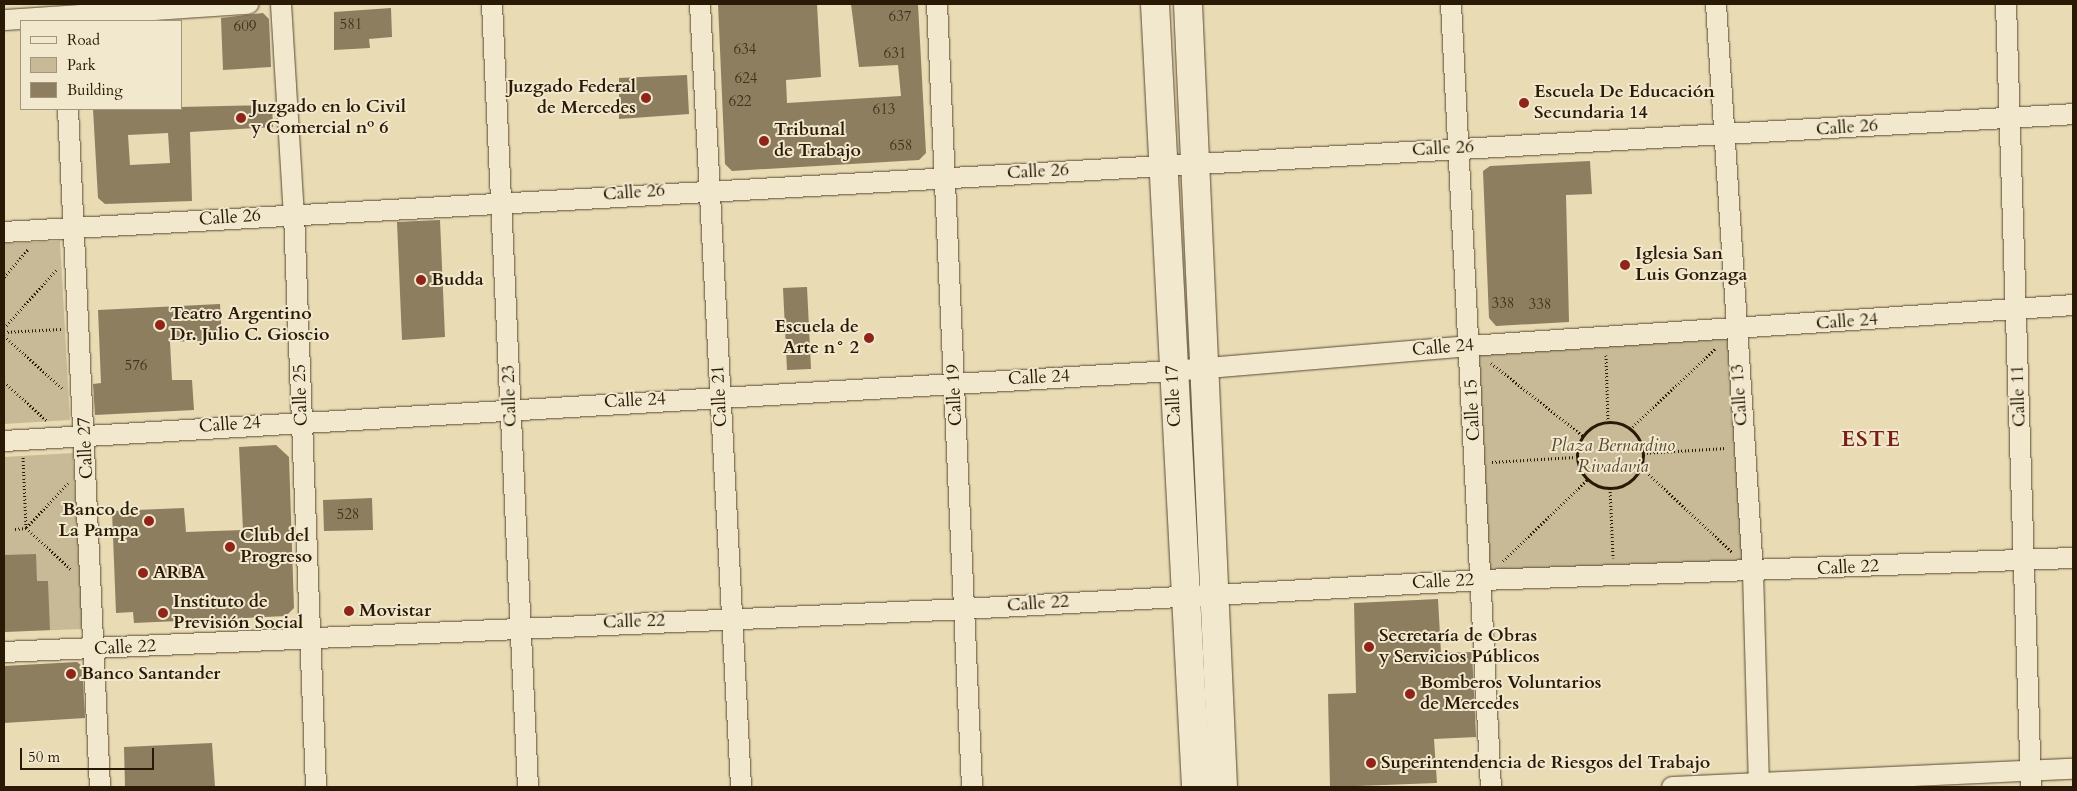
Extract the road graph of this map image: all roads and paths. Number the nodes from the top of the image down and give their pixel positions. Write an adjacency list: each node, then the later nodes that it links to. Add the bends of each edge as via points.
1 (248, 4): 11 (street)
2 (281, 4): 23 (street, Calle 25)
3 (492, 4): 22 (street, Calle 23)
4 (700, 4): 21 (street, Calle 21)
5 (937, 4): 20 (street, Calle 19)
6 (1155, 4): 19 (main road, Calle 17)
7 (1188, 4): 18 (main road, Calle 17)
8 (1451, 4): 17 (street, Calle 15)
9 (1716, 4): 16 (street, Calle 13)
10 (2006, 4): 15 (street, Calle 11)
11 (64, 14): 12 (street)
12 (4, 20)
13 (68, 110): 24 (street, Calle 27)
14 (2073, 114): 15 (street, Calle 26)
15 (2010, 116): 16 (street, Calle 26); 30 (street, Calle 11)
16 (1723, 136): 17 (street, Calle 26); 33 (street, Calle 13)
17 (1458, 148): 18 (street, Calle 26); 36 (street, Calle 15)
18 (1196, 163): 19 (street, Calle 26); 37 (main road, Calle 17)
19 (1164, 165): 20 (street, Calle 26); 38 (main road, Calle 17)
20 (944, 177): 21 (street, Calle 26); 40 (street, Calle 19)
21 (710, 188): 22 (street, Calle 26); 42 (street, Calle 21)
22 (502, 202): 23 (street, Calle 26); 43 (street, Calle 23)
23 (294, 214): 24 (street, Calle 26); 44 (street, Calle 25)
24 (74, 228): 25 (street, Calle 26); 48 (street, Calle 27)
25 (4, 232)
26 (32, 245): 28 (path)
27 (63, 262): 31 (path)
28 (4, 276)
29 (2073, 305): 30 (street, Calle 24)
30 (2015, 311): 33 (street, Calle 24); 63 (street, Calle 11)
31 (4, 328)
32 (68, 329): 34 (path)
33 (1736, 329): 35 (street, Calle 24); 47 (path); 51 (street, Calle 13)
34 (4, 334): 41 (path)
35 (1605, 338): 36 (street, Calle 24); 45 (path)
36 (1469, 346): 37 (street, Calle 24); 49 (path); 55 (street, Calle 15)
37 (1205, 368): 38 (street, Calle 24); 68 (main road, Calle 17)
38 (1173, 371): 40 (street, Calle 24); 69 (main road, Calle 17)
39 (4, 382): 46 (path)
40 (955, 382): 42 (street, Calle 24); 70 (street, Calle 19)
41 (72, 397)
42 (720, 397): 43 (street, Calle 24); 71 (street, Calle 21)
43 (510, 408): 44 (street, Calle 24); 72 (street, Calle 23)
44 (302, 420): 48 (street, Calle 24); 73 (street, Calle 25)
45 (1608, 422): 47 (path); 49 (path)
46 (50, 424)
47 (1630, 429): 52 (path)
48 (86, 435): 50 (street, Calle 24); 74 (street, Calle 27)
49 (1583, 436): 54 (path)
50 (4, 441)
51 (1744, 448): 52 (path); 64 (street, Calle 13)
52 (1643, 453): 56 (path)
53 (23, 454): 61 (path)
54 (1576, 457): 55 (path); 58 (path)
55 (1476, 463): 67 (street, Calle 15)
56 (1641, 468): 59 (path, via 1628,483); 64 (path)
57 (70, 480): 61 (path)
58 (1587, 480): 59 (path); 67 (path)
59 (1610, 488): 66 (path)
60 (15, 528): 61 (path)
61 (26, 528): 65 (path)
62 (2073, 558): 63 (street, Calle 22)
63 (2025, 559): 64 (street, Calle 22); 77 (street, Calle 11)
64 (1753, 572): 66 (street, Calle 22); 78 (street, Calle 13)
65 (76, 574)
66 (1614, 576): 67 (street, Calle 22)
67 (1483, 580): 68 (street, Calle 22); 86 (street, Calle 15)
68 (1216, 594): 69 (street, Calle 22); 85 (main road, Calle 17)
69 (1184, 595): 70 (street, Calle 22); 84 (main road, Calle 17)
70 (964, 609): 71 (street, Calle 22); 83 (street, Calle 19)
71 (729, 618): 72 (street, Calle 22); 82 (street, Calle 21)
72 (518, 626): 73 (street, Calle 22); 81 (street, Calle 23)
73 (313, 638): 74 (street, Calle 22); 80 (street, Calle 25)
74 (94, 649): 75 (street, Calle 22); 79 (street, Calle 27)
75 (4, 652)
76 (2073, 770): 77 (street)
77 (2031, 779): 78 (street)
78 (1759, 786): 87 (street)
79 (100, 787)
80 (316, 787)
81 (528, 787)
82 (741, 787)
83 (972, 787)
84 (1196, 787)
85 (1223, 787)
86 (1491, 787)
87 (1672, 787)

